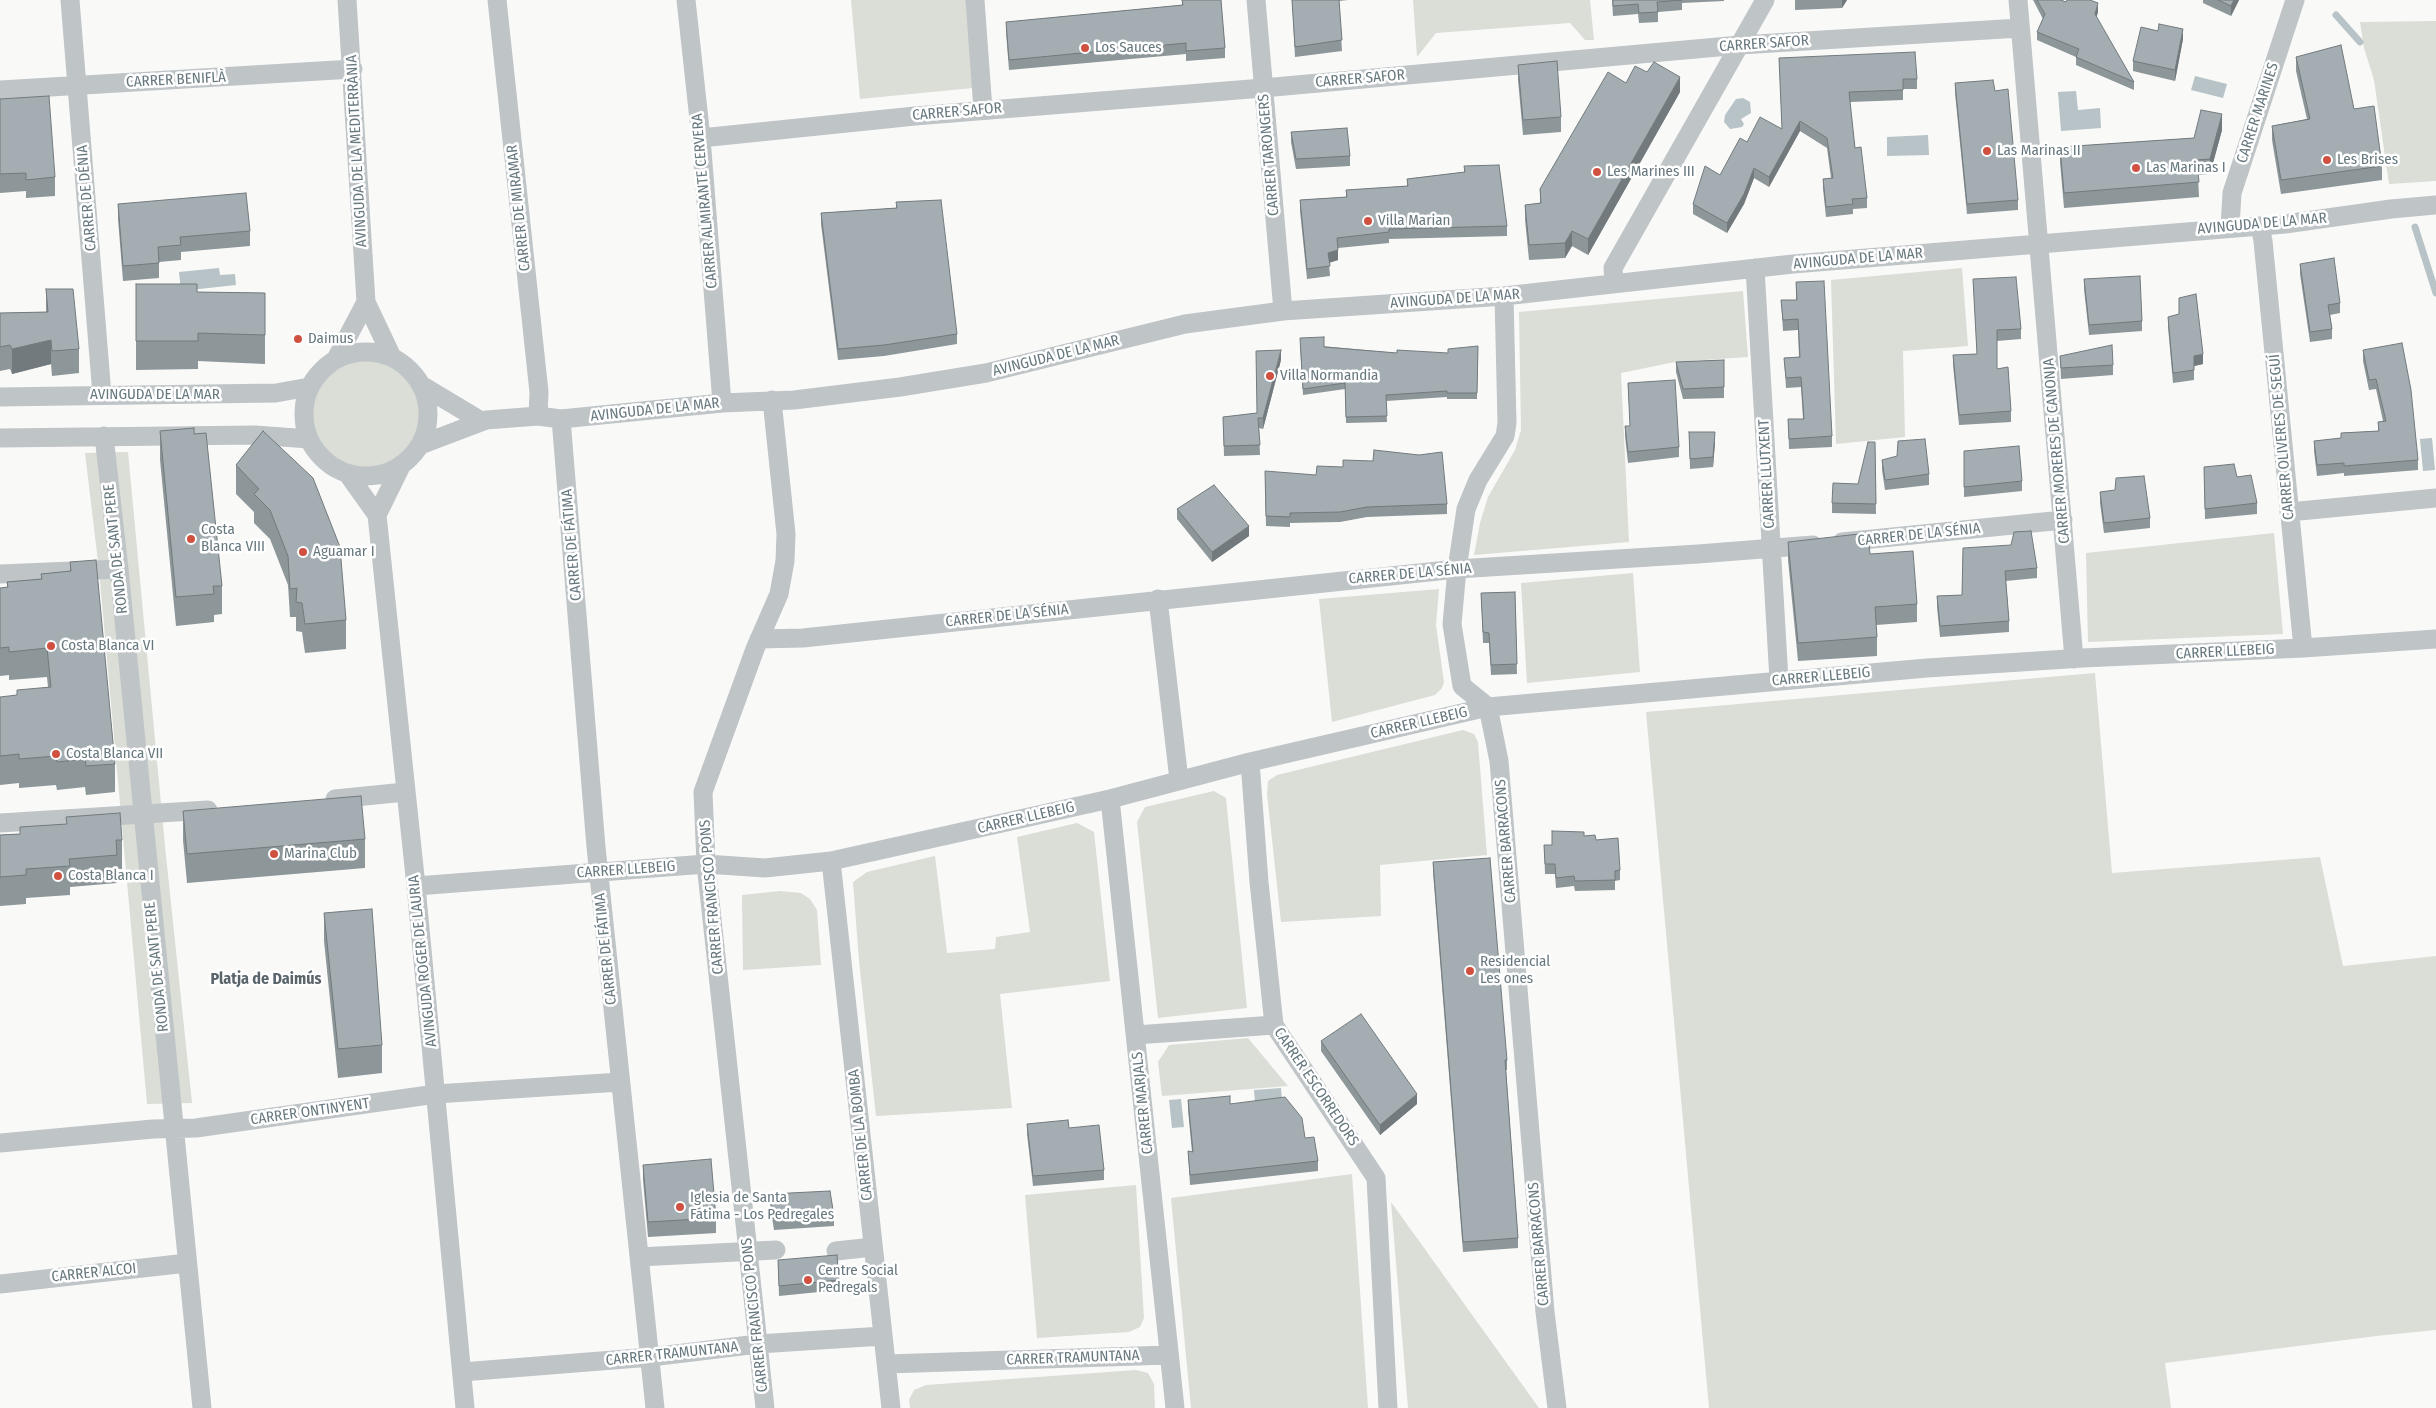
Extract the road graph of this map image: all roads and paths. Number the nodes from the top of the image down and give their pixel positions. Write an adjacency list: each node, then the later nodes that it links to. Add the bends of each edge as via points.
1 (70, 0): 13 (street, CARRER DE DÉNIA)
2 (347, 0): 12 (street, AVINGUDA DE LA MEDITERRÀNIA)
3 (497, 0): 35 (street, CARRER DE MIRAMAR, via 539,392)
4 (686, 0): 17 (street, CARRER ALMIRANTE CERVERA)
5 (975, 0): 16 (street)
6 (1256, 0): 14 (street, CARRER TARONGERS)
7 (1765, 0): 11 (street)
8 (2018, 0): 10 (street, CARRER MORERES DE CANONJA)
9 (2295, 0): 20 (street, CARRER MARINES, via 2232,193)
10 (2020, 28): 11 (street, CARRER SAFOR); 21 (street, CARRER MORERES DE CANONJA)
11 (1740, 45): 14 (street, CARRER SAFOR); 23 (street, via 1613,268)
12 (353, 69): 13 (street, CARRER BENIFLÀ); 25 (street, AVINGUDA DE LA MEDITERRÀNIA)
13 (78, 85): 15 (street, CARRER BENIFLÀ); 31 (street, CARRER DE DÉNIA)
14 (1263, 88): 16 (street, CARRER SAFOR); 26 (street, CARRER TARONGERS)
15 (0, 90)
16 (983, 110): 17 (street, CARRER SAFOR)
17 (701, 138): 34 (street, CARRER ALMIRANTE CERVERA)
18 (2436, 205): 19 (street, AVINGUDA DE LA MAR)
19 (2260, 226): 20 (street, AVINGUDA DE LA MAR); 45 (street, CARRER OLIVERES DE SEGUÍ)
20 (2230, 227): 21 (street, AVINGUDA DE LA MAR)
21 (2039, 244): 22 (street, AVINGUDA DE LA MAR); 47 (street, CARRER MORERES DE CANONJA)
22 (1755, 268): 23 (street, AVINGUDA DE LA MAR); 48 (street, CARRER LLUTXENT)
23 (1614, 283): 24 (street, AVINGUDA DE LA MAR)
24 (1504, 296): 26 (street, AVINGUDA DE LA MAR); 50 (street, via 1505,436 1478,480 1466,508)
25 (366, 302): 27 (street); 28 (street)
26 (1283, 311): 33 (street, AVINGUDA DE LA MAR, via 1185,324 986,373 900,387)
27 (392, 357): 28 (street, via 354,352); 29 (street, via 408,368)
28 (336, 359): 30 (street, via 319,372)
29 (421, 385): 37 (street); 41 (street, via 428,404 427,425)
30 (309, 387): 31 (street, AVINGUDA DE LA MAR, via 276,393); 40 (street, via 304,404 304,422)
31 (102, 395): 32 (street, AVINGUDA DE LA MAR)
32 (0, 397)
33 (772, 400): 34 (street, AVINGUDA DE LA MAR); 53 (street, CARRER FRANCISCO PONS, via 786,534 785,560 779,594)
34 (722, 403): 36 (street, AVINGUDA DE LA MAR)
35 (538, 416): 36 (street, AVINGUDA DE LA MAR); 37 (street, AVINGUDA DE LA MAR)
36 (561, 419): 69 (street, CARRER DE FÁTIMA)
37 (481, 421): 41 (street, AVINGUDA DE LA MAR)
38 (104, 436): 39 (street); 40 (street, via 255,435); 49 (street, RONDA DE SANT PERE)
39 (0, 438)
40 (309, 439): 43 (street, via 331,466)
41 (420, 445): 42 (street)
42 (402, 464): 43 (street, via 386,473 366,476); 46 (street)
43 (347, 473): 46 (street)
44 (2436, 498): 45 (street)
45 (2289, 512): 55 (street, CARRER OLIVERES DE SEGUÍ)
46 (377, 515): 61 (street, AVINGUDA ROGER DE LAURIA)
47 (2062, 520): 48 (street, CARRER DE LA SÉNIA); 56 (street, CARRER MORERES DE CANONJA)
48 (1772, 548): 50 (street, CARRER DE LA SÉNIA); 57 (street, CARRER LLUTXENT)
49 (119, 569): 51 (street); 65 (street, RONDA DE SANT PERE)
50 (1457, 569): 52 (street, CARRER DE LA SÉNIA); 58 (street, via 1452,624 1462,686)
51 (0, 574)
52 (1158, 599): 53 (street, CARRER DE LA SÉNIA, via 803,638); 60 (street)
53 (759, 639): 68 (street, CARRER FRANCISCO PONS, via 703,792)
54 (2436, 639): 55 (street, CARRER LLEBEIG)
55 (2303, 648): 56 (street, CARRER LLEBEIG)
56 (2074, 659): 57 (street, CARRER LLEBEIG)
57 (1779, 680): 58 (street, CARRER LLEBEIG)
58 (1488, 707): 59 (street, CARRER LLEBEIG); 97 (street, CARRER BARRACONS, via 1499,761 1545,1312)
59 (1250, 762): 60 (street, CARRER LLEBEIG); 71 (street, CARRER ESCORREDORS)
60 (1179, 780): 62 (street, CARRER LLEBEIG)
61 (405, 792): 63 (street); 70 (street, AVINGUDA ROGER DE LAURIA)
62 (1110, 799): 67 (street, CARRER LLEBEIG); 72 (street, CARRER MARJALS)
63 (321, 800)
64 (222, 808): 65 (street)
65 (142, 816): 66 (street); 75 (street, RONDA DE SANT PERE)
66 (0, 823)
67 (831, 862): 68 (street, CARRER LLEBEIG, via 765,868); 77 (street, CARRER DE LA BOMBA)
68 (706, 864): 69 (street, CARRER LLEBEIG); 79 (street, CARRER FRANCISCO PONS)
69 (599, 872): 70 (street, CARRER LLEBEIG); 73 (street, CARRER DE FÁTIMA)
70 (416, 886): 74 (street, AVINGUDA ROGER DE LAURIA)
71 (1274, 1025): 72 (street); 96 (street, CARRER ESCORREDORS, via 1376,1178)
72 (1136, 1035): 86 (street, CARRER MARJALS)
73 (620, 1082): 74 (street, CARRER ONTINYENT); 81 (street, CARRER DE FÁTIMA)
74 (436, 1094): 75 (street, CARRER ONTINYENT); 89 (street, AVINGUDA ROGER DE LAURIA)
75 (174, 1129): 76 (street, CARRER ONTINYENT); 82 (street, RONDA DE SANT PERE)
76 (0, 1143)
77 (873, 1247): 80 (street); 84 (street, CARRER DE LA BOMBA)
78 (776, 1250): 79 (street)
79 (748, 1251): 81 (street); 85 (street, CARRER FRANCISCO PONS)
80 (836, 1251)
81 (639, 1257): 87 (street, CARRER DE FÁTIMA)
82 (187, 1263): 83 (street, CARRER ALCOI); 90 (street, RONDA DE SANT PERE)
83 (0, 1284)
84 (883, 1336): 85 (street, CARRER TRAMUNTANA); 88 (street, CARRER DE LA BOMBA)
85 (758, 1344): 87 (street, CARRER TRAMUNTANA); 93 (street, CARRER FRANCISCO PONS)
86 (1169, 1355): 88 (street, CARRER TRAMUNTANA); 95 (street, CARRER MARJALS)
87 (651, 1357): 89 (street, CARRER TRAMUNTANA); 92 (street, CARRER DE FÁTIMA)
88 (886, 1364): 94 (street, CARRER DE LA BOMBA)
89 (462, 1372): 91 (street, AVINGUDA ROGER DE LAURIA)
90 (202, 1408)
91 (465, 1408)
92 (655, 1408)
93 (765, 1408)
94 (891, 1408)
95 (1175, 1408)
96 (1388, 1408)
97 (1557, 1408)

